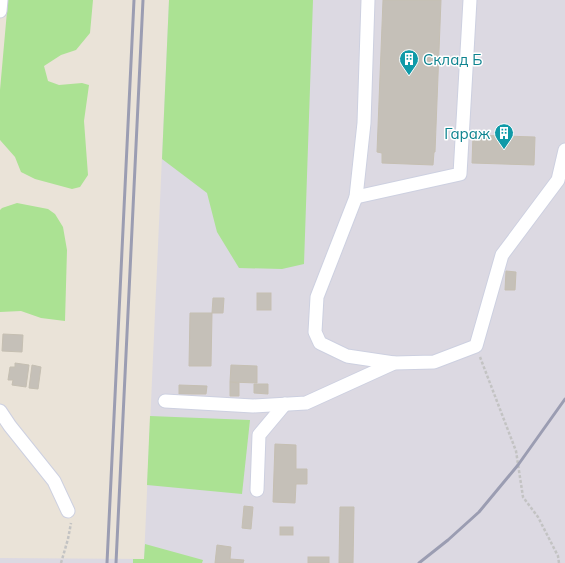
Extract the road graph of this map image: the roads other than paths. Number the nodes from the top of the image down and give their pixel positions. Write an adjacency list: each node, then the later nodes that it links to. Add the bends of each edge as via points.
1 (1, 0): 4 (street)
2 (368, 0): 6 (street, via 364,123)
3 (470, 0): 6 (street, via 460,174)
4 (0, 11)
5 (565, 150): 7 (street, via 558,180 502,255 476,346 434,362)
6 (356, 197): 7 (street, via 317,297 315,332 320,343 347,356)
7 (394, 363): 9 (street, via 306,402)
8 (165, 402): 9 (street, via 254,406)
9 (285, 404): 11 (street, via 259,436)
10 (0, 411): 12 (street, via 54,481)
11 (257, 490)
12 (68, 511)

